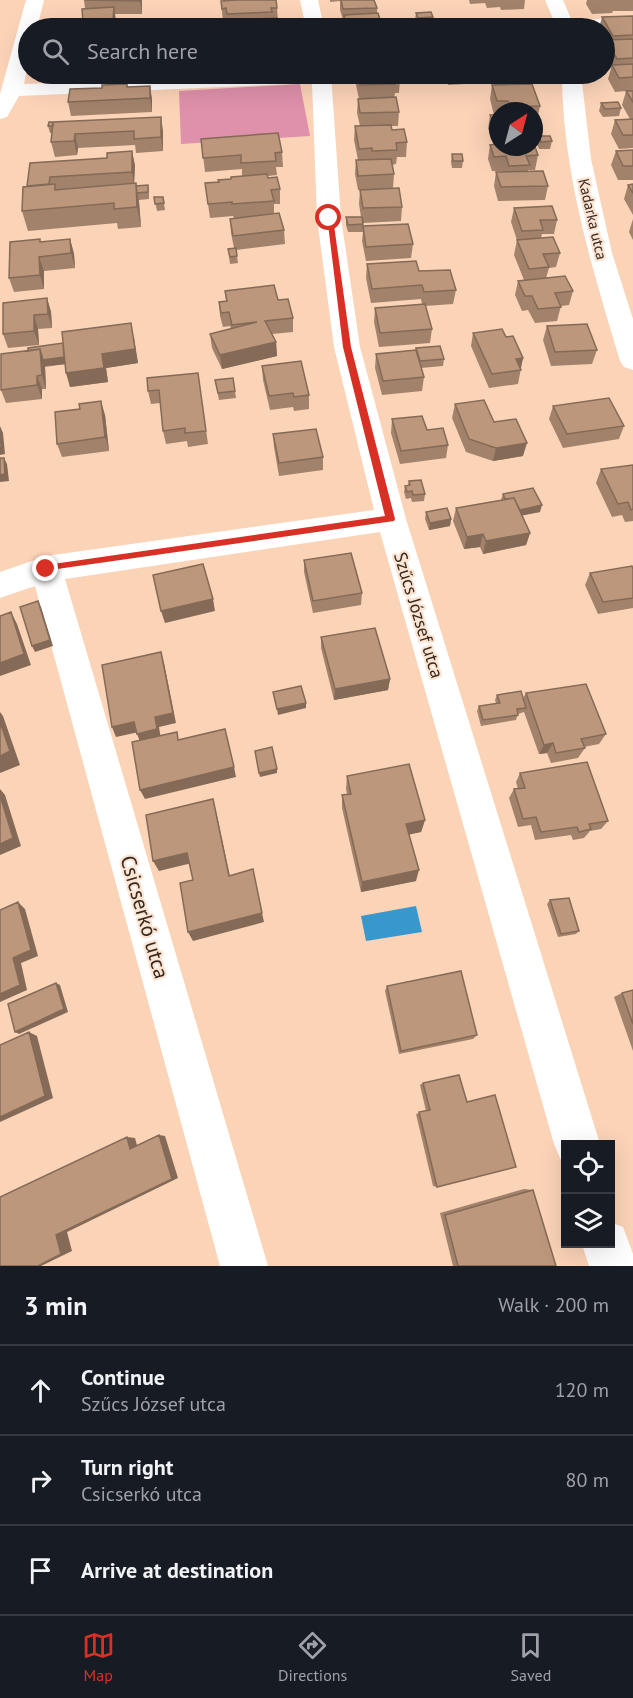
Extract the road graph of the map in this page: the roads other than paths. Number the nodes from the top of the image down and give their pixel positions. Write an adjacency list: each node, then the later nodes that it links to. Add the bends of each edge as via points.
1 (35, 0): 4 (street)
2 (309, 0): 5 (street)
3 (554, 0): 6 (street)
4 (30, 18)
5 (313, 18)
6 (562, 18)
7 (633, 23): 8 (street)
8 (615, 24)
9 (18, 58): 13 (street)
10 (216, 84): 13 (street)
11 (322, 84): 15 (street, Szűcs József utca, via 329,218 347,347)
12 (572, 84): 14 (street, Kadarka utca, via 580,159 600,253)
13 (5, 102)
14 (633, 361)
15 (391, 519): 16 (street); 18 (street, Szűcs József utca)
16 (46, 569): 17 (street); 20 (street, Csicserkó utca)
17 (0, 585)
18 (576, 1140)
19 (607, 1248): 21 (street)
20 (244, 1266)
21 (613, 1266)

